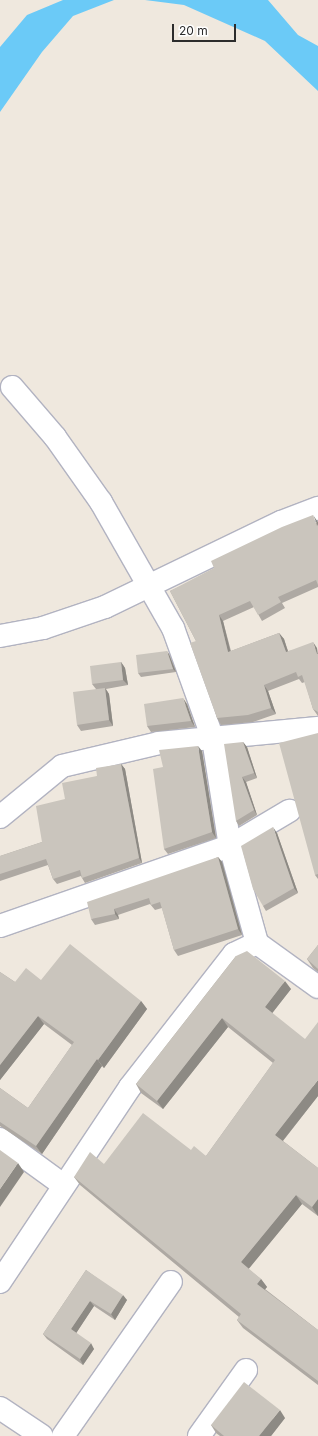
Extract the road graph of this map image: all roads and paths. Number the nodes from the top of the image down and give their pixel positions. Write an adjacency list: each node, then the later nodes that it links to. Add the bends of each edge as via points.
1 (12, 387): 3 (street, via 55,437 101,502)
2 (318, 508): 3 (street, via 281,522)
3 (146, 585): 4 (street, via 105,607 43,628); 6 (street, via 173,628)
4 (0, 636)
5 (318, 728): 6 (street)
6 (213, 739): 8 (street, via 159,743 62,766); 9 (street)
7 (289, 811): 9 (street)
8 (0, 817)
9 (230, 846): 10 (street); 11 (street)
10 (0, 926)
11 (257, 943): 12 (street); 14 (street, via 234,954 203,992 130,1087)
12 (318, 987)
13 (0, 1139): 14 (street)
14 (63, 1185): 15 (street)
15 (0, 1282)
16 (171, 1282): 20 (street)
17 (246, 1370): 21 (street)
18 (0, 1408): 19 (street)
19 (42, 1436)
20 (62, 1436)
21 (199, 1436)

